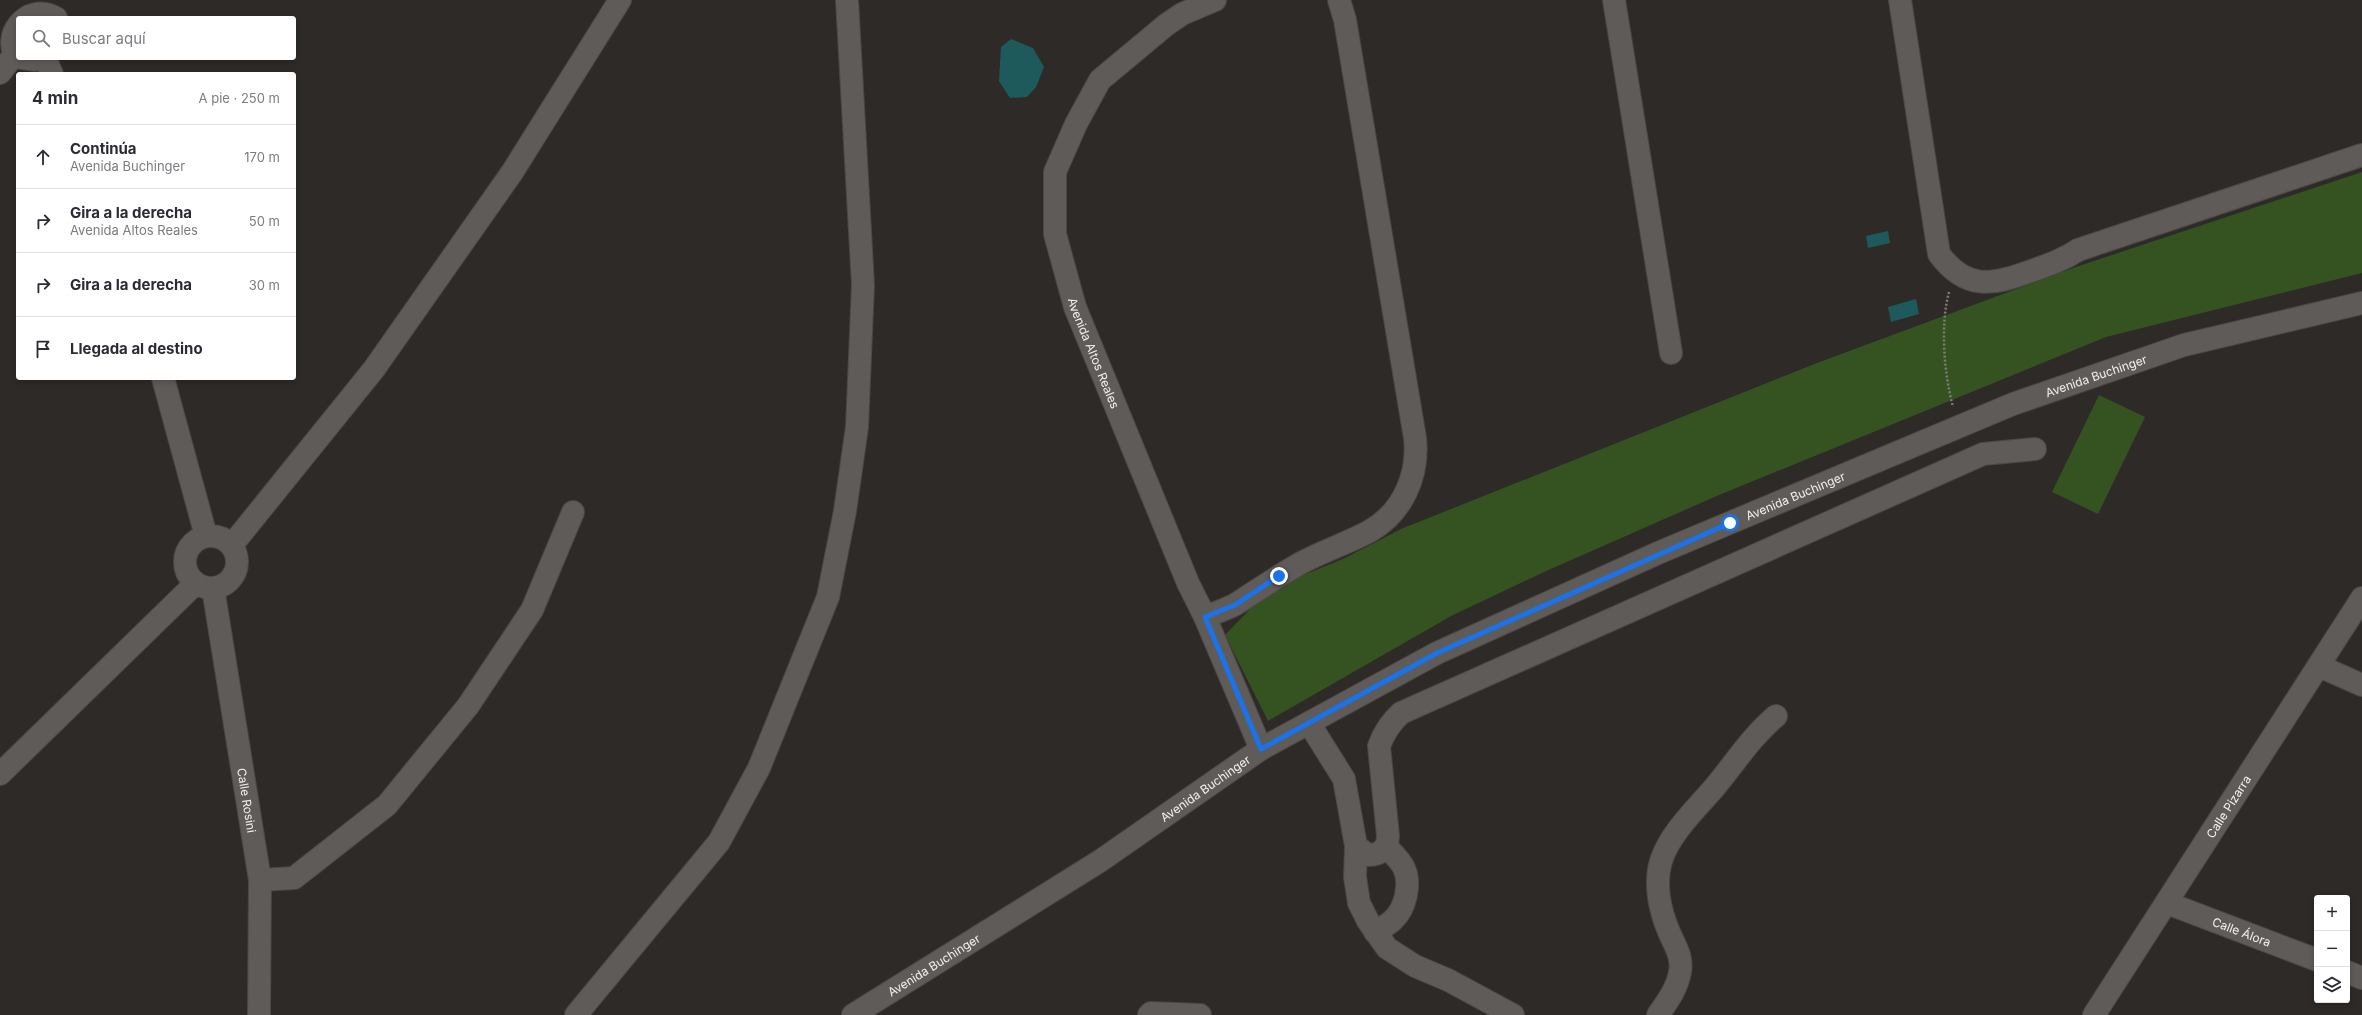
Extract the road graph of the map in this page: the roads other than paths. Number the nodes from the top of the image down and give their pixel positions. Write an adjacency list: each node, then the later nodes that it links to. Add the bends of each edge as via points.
1 (620, 0): 21 (street, via 513,171 378,362)
2 (847, 0): 40 (street, via 862,301 857,428 845,511 828,597 759,768 719,842)
3 (1215, 0): 24 (street, Avenida Altos Reales, via 1182,14 1166,25 1100,80 1076,124 1055,172 1056,234 1074,307 1188,583)
4 (1339, 0): 24 (street, via 1346,28 1415,438 1417,456 1413,476 1399,503 1388,517 1370,530 1305,561 1266,583 1235,605)
5 (1614, 0): 16 (street)
6 (1900, 0): 14 (street, via 1939,254 1948,267 1958,275 1974,282 2003,282 2065,259 2078,250)
7 (17, 2): 8 (street, via 33,2); 9 (street, via 7,14 2,30 7,48)
8 (54, 9)
9 (16, 55)
10 (16, 59): 13 (street)
11 (46, 60): 12 (street)
12 (51, 72)
13 (0, 73)
14 (2362, 155)
15 (2362, 303): 28 (street, Avenida Buchinger, via 2184,345 2013,404 1658,553 1437,653)
16 (1671, 354)
17 (164, 380): 20 (street)
18 (2035, 449): 32 (street, via 1983,454 1401,713 1384,733 1380,746 1388,836)
19 (573, 512): 33 (street, via 532,610 468,706 387,805 294,878)
20 (206, 536): 21 (street, via 224,538); 22 (street, via 195,541 187,553 185,566 189,576)
21 (232, 545): 22 (street, via 237,556 237,568 228,581)
22 (204, 586): 30 (street); 33 (street, Calle Rosini)
23 (2362, 598): 25 (street, Calle Pizarra)
24 (1205, 617): 29 (street, Avenida Altos Reales)
25 (2319, 666): 26 (street); 34 (street, Calle Pizarra)
26 (2362, 685)
27 (1776, 716): 45 (street, via 1750,741 1685,821 1667,847 1661,862 1658,886 1661,909 1680,954 1681,972 1676,987)
28 (1310, 723): 29 (street, Avenida Buchinger); 31 (street, via 1344,779)
29 (1261, 749): 41 (street, Avenida Buchinger, via 1100,861)
30 (0, 774)
31 (1356, 846): 32 (street, via 1368,855 1379,854); 35 (street, via 1355,877 1359,903)
32 (1386, 846): 35 (street, via 1404,868 1406,892 1404,903 1396,916)
33 (260, 880): 39 (street, Calle Rosini)
34 (2167, 903): 36 (street, Calle Álora); 46 (street, Calle Pizarra)
35 (1375, 932): 44 (street, via 1397,956)
36 (2314, 959)
37 (2350, 973): 38 (street)
38 (2362, 978)
39 (259, 1015)
40 (576, 1015)
41 (853, 1015)
42 (1149, 1015): 43 (street)
43 (1200, 1015)
44 (1513, 1015)
45 (1658, 1015)
46 (2094, 1015)

